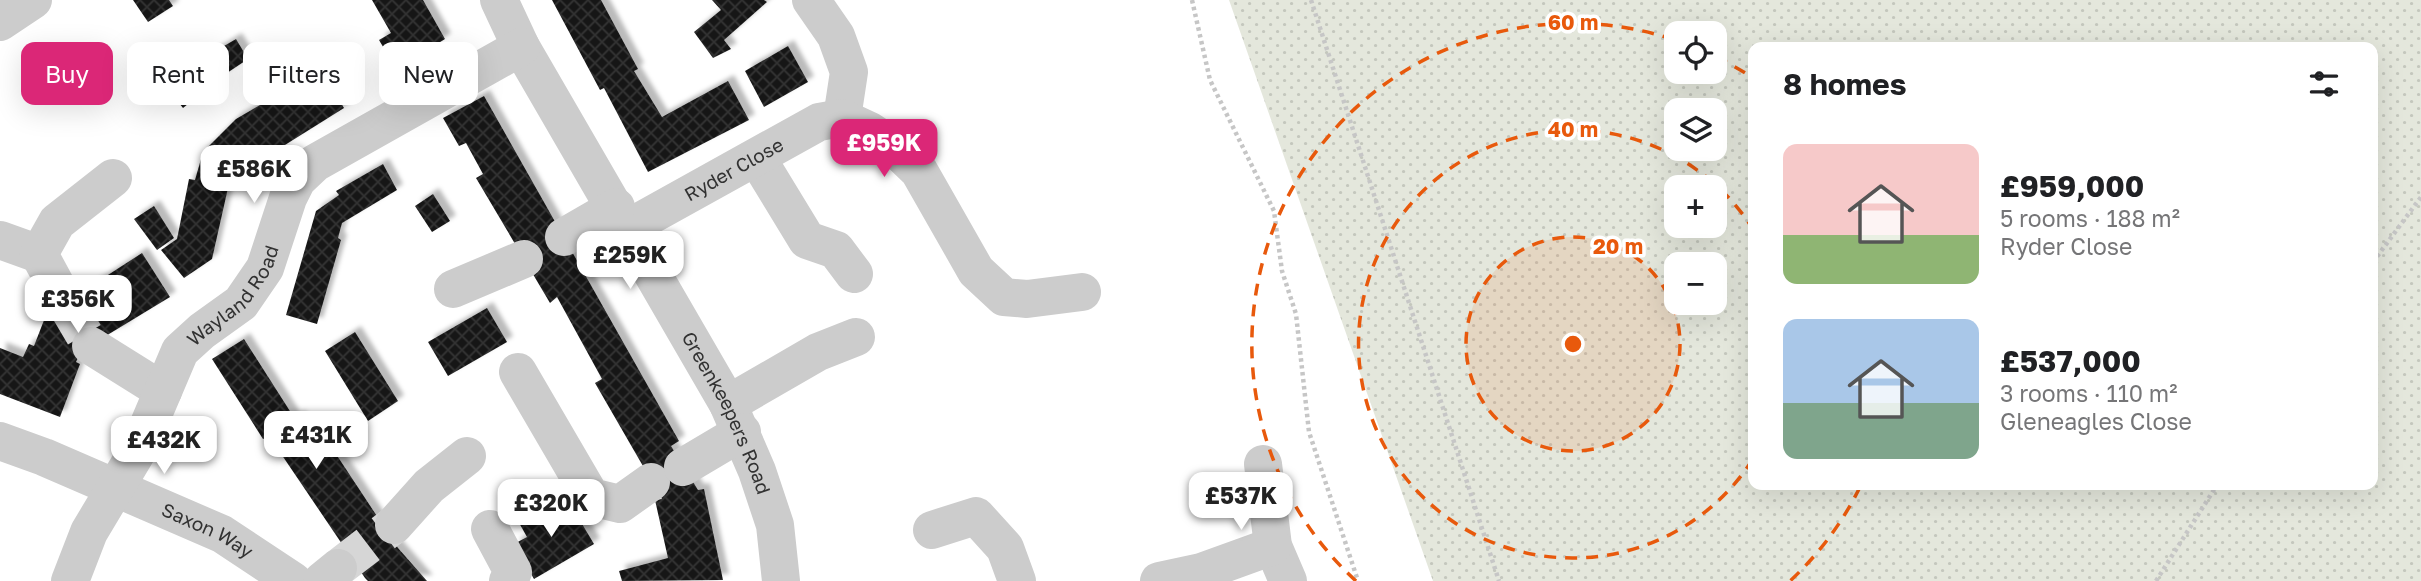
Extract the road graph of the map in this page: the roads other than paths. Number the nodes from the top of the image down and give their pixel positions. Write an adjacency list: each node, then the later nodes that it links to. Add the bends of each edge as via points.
1 (33, 0): 4 (street)
2 (499, 0): 5 (street, Greenkeepers Road)
3 (811, 0): 6 (street, via 836,36 849,72)
4 (0, 22)
5 (521, 47): 9 (street, Greenkeepers Road); 21 (street, Wayland Road, via 315,163 297,180 265,268 241,303 180,351)
6 (842, 118): 7 (street, Ryder Close, via 819,122); 16 (street, via 894,147 919,171 976,271 1004,297)
7 (757, 158): 9 (street, Ryder Close); 14 (street, via 807,240 836,250)
8 (113, 178): 12 (street, via 57,222)
9 (622, 217): 10 (street, Ryder Close); 22 (street, Greenkeepers Road)
10 (564, 237)
11 (0, 240): 12 (street)
12 (39, 254): 17 (street)
13 (524, 259): 15 (street)
14 (853, 274)
15 (453, 289)
16 (1082, 292)
17 (65, 302)
18 (856, 337): 22 (street, via 818,352)
19 (91, 346): 21 (street)
20 (518, 372): 22 (street, via 592,497 620,504 667,474)
21 (163, 391): 26 (street, Wayland Road, via 138,450)
22 (735, 418): 34 (street, Greenkeepers Road, via 775,525)
23 (0, 441): 26 (street, Saxon Way)
24 (467, 456): 27 (street, via 429,486)
25 (1263, 464): 30 (street)
26 (114, 486): 31 (street, Wayland Road, via 89,531); 32 (street, Saxon Way, via 222,534)
27 (394, 525)
28 (490, 529): 33 (street, via 513,572)
29 (932, 530): 35 (street, via 976,516 1005,548)
30 (1273, 546): 36 (street, via 1201,572); 37 (street)
31 (70, 581)
32 (293, 581)
33 (509, 581)
34 (781, 581)
35 (1017, 581)
36 (1159, 581)
37 (1288, 581)

